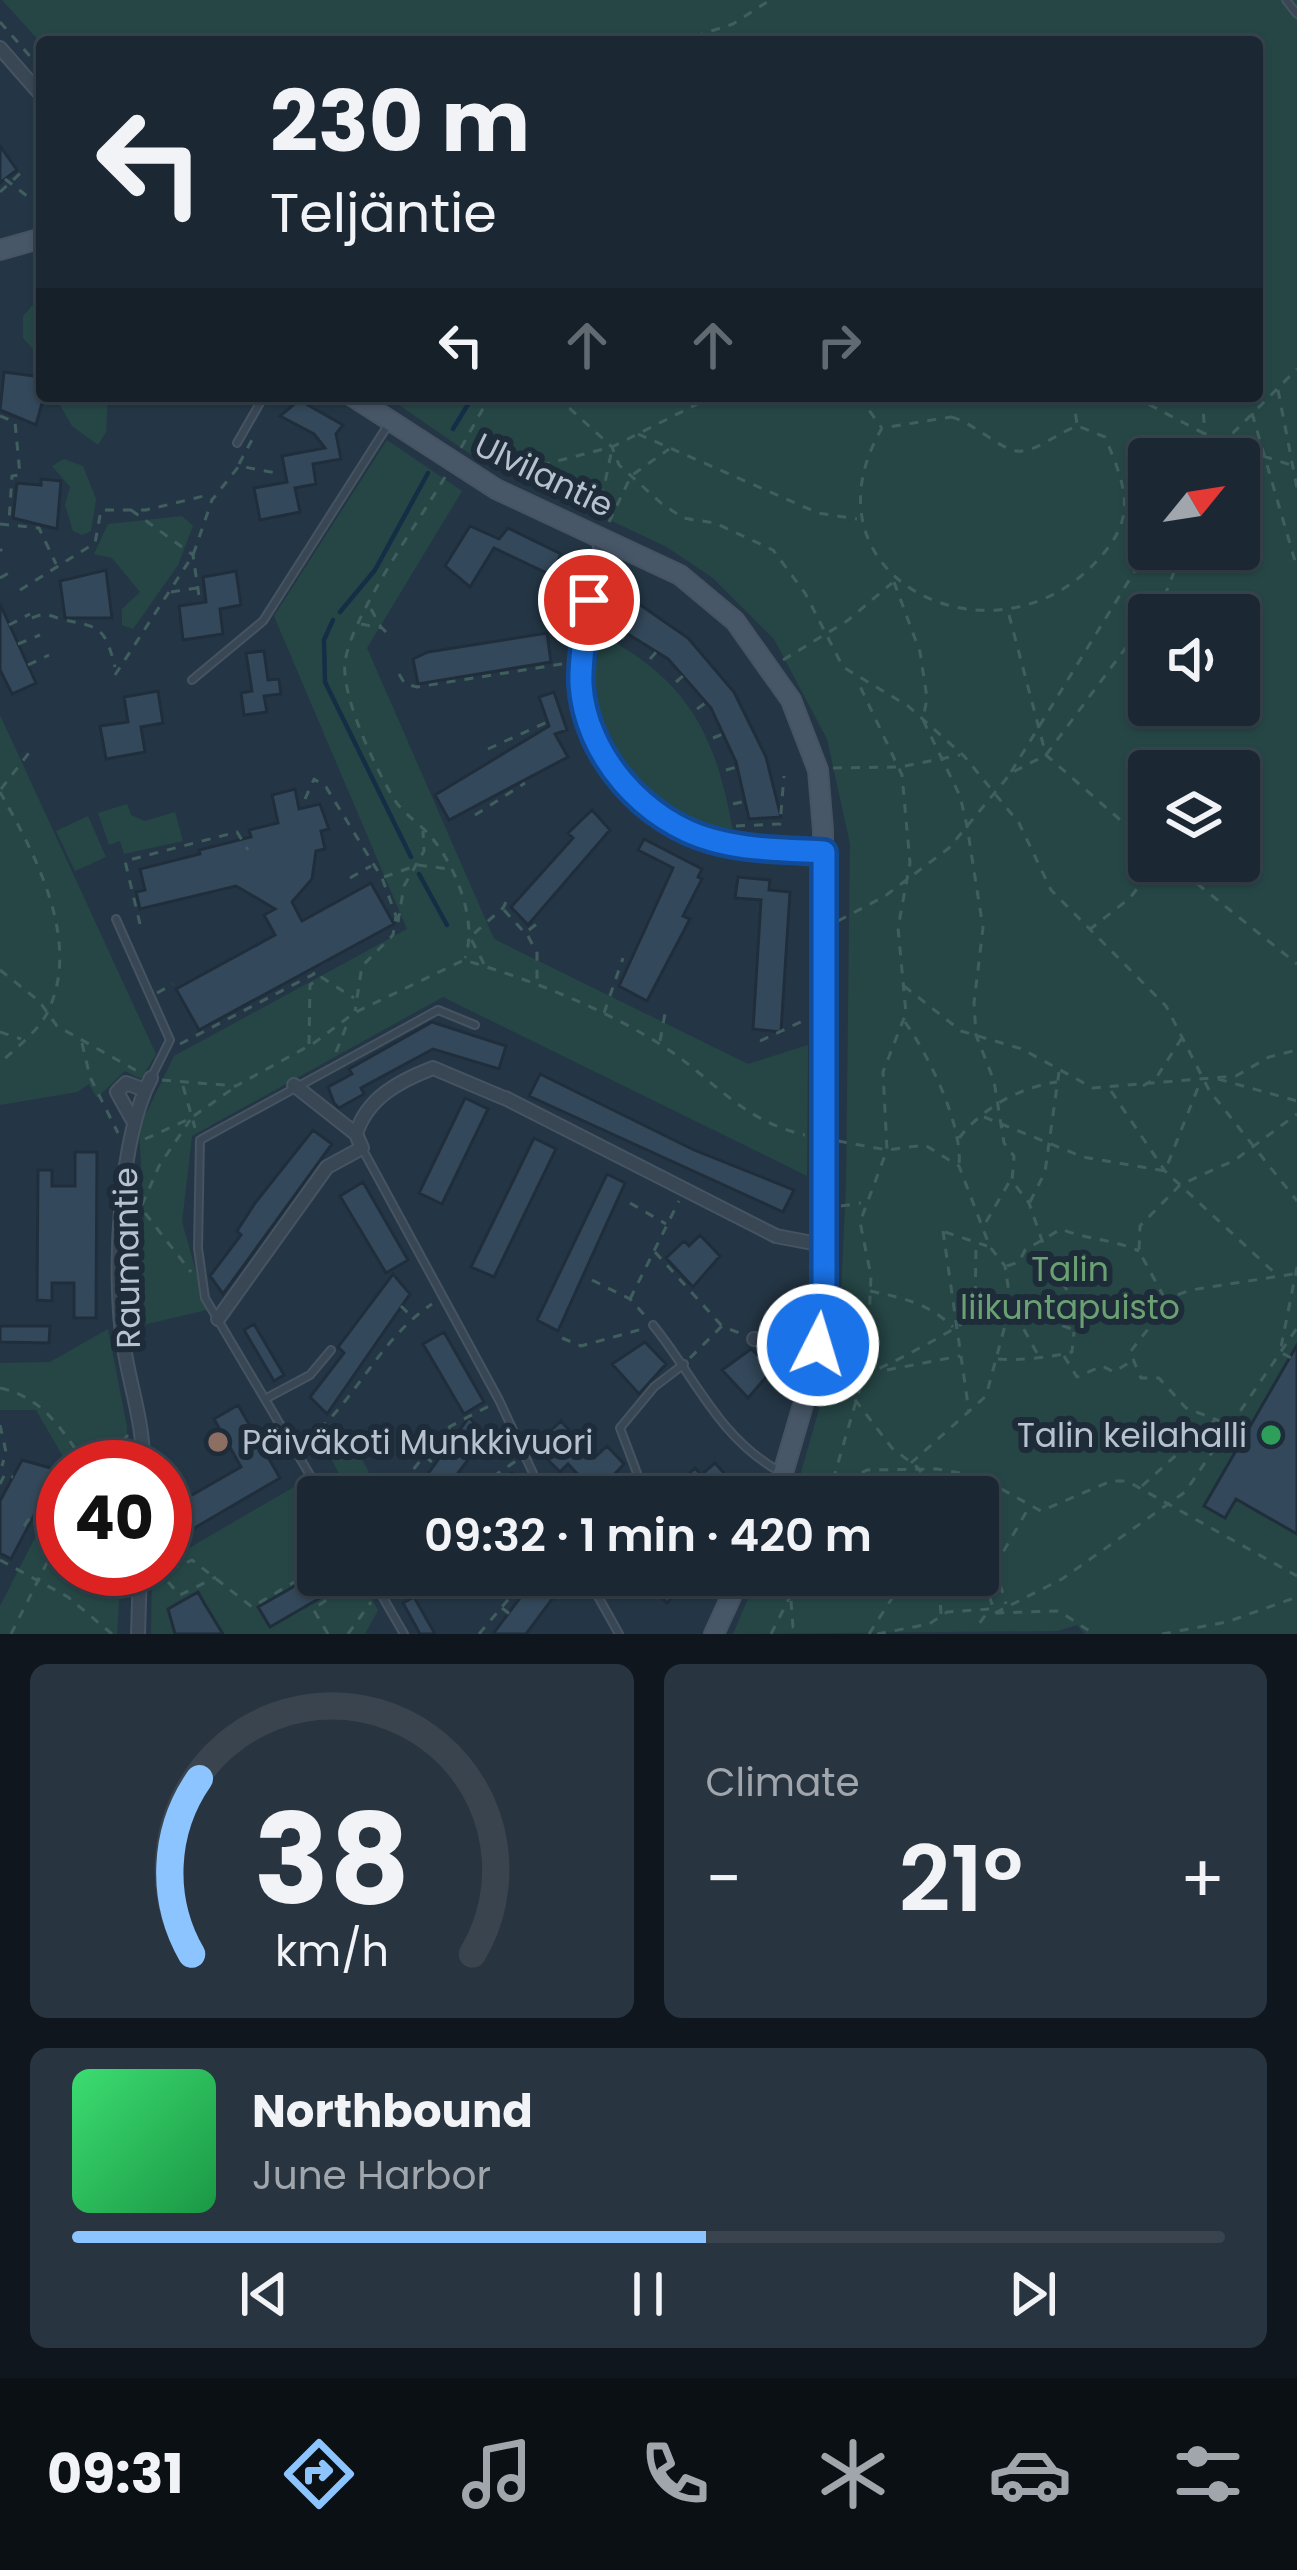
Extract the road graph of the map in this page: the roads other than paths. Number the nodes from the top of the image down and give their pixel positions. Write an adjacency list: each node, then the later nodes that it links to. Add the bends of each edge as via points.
1 (0, 48): 2 (street)
2 (36, 89)
3 (36, 240): 4 (street)
4 (0, 250)
5 (261, 402): 8 (lane)
6 (361, 402): 7 (street, Ulvilantie)
7 (390, 422): 9 (street, Ulvilantie, via 496,489); 10 (lane, via 263,621)
8 (237, 443)
9 (603, 528): 11 (street, Ulvilantie, via 704,592 772,667 811,746); 11 (street, via 582,694 620,778 646,805 716,842)
10 (192, 680)
11 (824, 852): 19 (street, Ulvilantie)
12 (116, 919): 14 (lane, via 170,1040)
13 (475, 1025): 15 (lane, via 438,1010)
14 (148, 1084): 16 (street, Raumantie); 16 (street, Raumantie, via 126,1083 117,1092)
15 (294, 1085): 17 (street); 20 (lane, via 200,1140 201,1285)
16 (132, 1118): 27 (street, Raumantie, via 122,1338)
17 (356, 1134): 18 (street); 19 (street, via 382,1095 433,1069 776,1236)
18 (362, 1148): 20 (street, via 327,1167); 29 (lane)
19 (824, 1245): 23 (street, Ulvilantie)
20 (218, 1319): 26 (lane)
21 (653, 1325): 25 (lane)
22 (754, 1339): 23 (street)
23 (818, 1345): 32 (street, Ulvilantie)
24 (331, 1350): 26 (lane, via 310,1375)
25 (685, 1364): 30 (lane, via 620,1428); 31 (lane, via 720,1426)
26 (265, 1399): 28 (lane)
27 (142, 1440)
28 (310, 1476)
29 (532, 1476)
30 (635, 1476)
31 (784, 1476)
32 (791, 1476)
33 (142, 1596): 37 (street)
34 (382, 1596): 38 (lane)
35 (598, 1596): 39 (lane)
36 (735, 1596): 40 (street)
37 (138, 1634)
38 (404, 1634)
39 (619, 1634)
40 (714, 1634)

